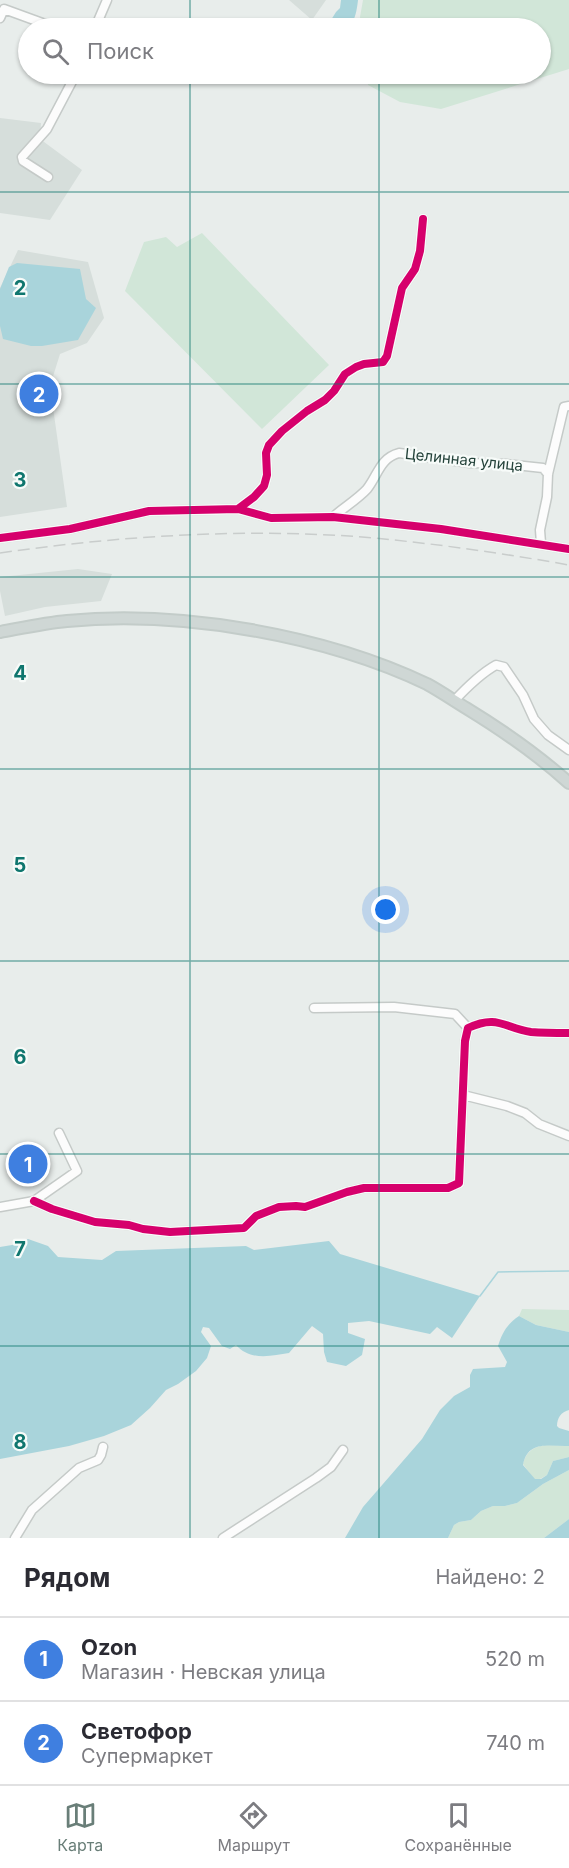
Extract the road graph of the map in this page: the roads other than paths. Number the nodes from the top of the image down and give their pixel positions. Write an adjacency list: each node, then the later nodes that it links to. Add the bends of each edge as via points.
1 (107, 0): 5 (street)
2 (2, 8): 3 (street); 4 (street)
3 (0, 18)
4 (29, 18)
5 (99, 18)
6 (70, 84): 7 (street, via 47,129 22,157 22,161)
7 (48, 177)
8 (423, 219): 11 (street, via 420,251 415,269 402,288 387,356 383,362 364,364 345,374 326,400 282,430 266,453 264,486)
9 (569, 406): 10 (street, via 562,412)
10 (548, 474): 12 (street, Целинная улица, via 543,468 399,453 382,463 366,489); 14 (street)
11 (238, 509): 12 (street, via 271,518); 13 (street, via 149,511 70,529)
12 (333, 517): 14 (street)
13 (0, 538)
14 (541, 543): 15 (street)
15 (569, 549)
16 (0, 632): 17 (main road, via 66,621 116,618 165,619 246,629 368,660 428,685)
17 (454, 701): 18 (street, via 488,669 504,667 534,719); 19 (main road, via 510,735)
18 (569, 750)
19 (569, 783)
20 (315, 1008): 21 (street, via 394,1007 455,1014)
21 (468, 1028): 22 (street, via 492,1022 530,1032); 23 (street)
22 (569, 1033)
23 (463, 1095): 25 (street, via 507,1106); 26 (street, via 459,1183 448,1188 364,1188 305,1207 279,1208 256,1216 244,1228 170,1232 95,1222)
24 (59, 1133): 26 (street, via 77,1171)
25 (569, 1136)
26 (34, 1201): 27 (street)
27 (0, 1207)
28 (103, 1448): 30 (street, via 98,1460 79,1468 32,1510)
29 (344, 1450): 31 (street, via 316,1478)
30 (15, 1538)
31 (223, 1538)

